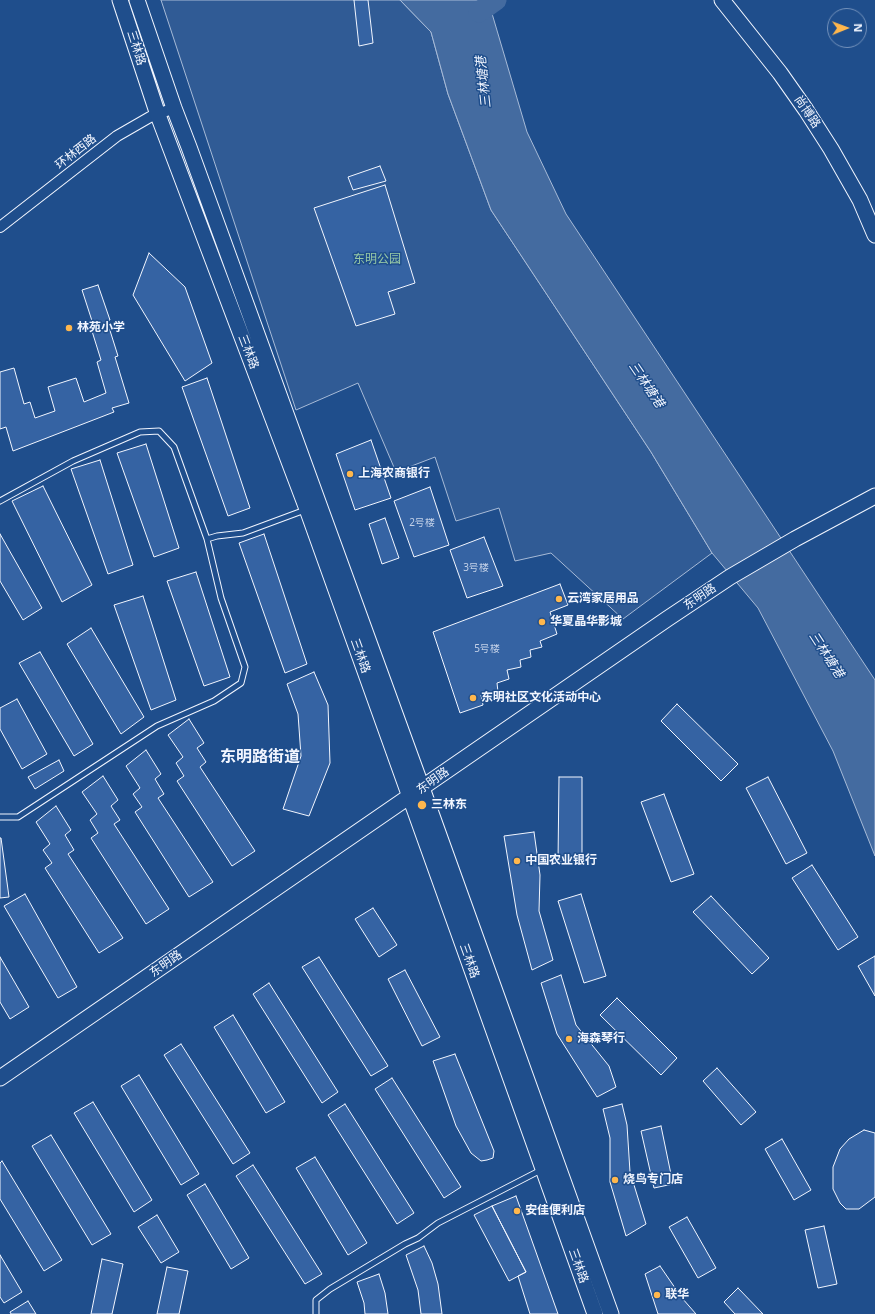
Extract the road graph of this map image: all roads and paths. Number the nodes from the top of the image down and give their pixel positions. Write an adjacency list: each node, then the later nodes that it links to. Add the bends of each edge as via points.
1 (120, 0): 5 (main road, 三林路)
2 (137, 0): 4 (main road, 三林路)
3 (722, 0): 7 (main road, 尚博路, via 806,110 860,200)
4 (174, 108): 5 (street, 环林西路); 12 (main road, 三林路)
5 (158, 115): 6 (street, 环林西路, via 117,136); 10 (main road, 三林路)
6 (0, 227)
7 (875, 235)
8 (875, 496): 12 (main road, 东明路, via 730,578)
9 (0, 501): 11 (lane, via 73,461 140,432 159,431 174,447)
10 (307, 509): 11 (lane, via 243,533); 12 (main road, 三林路)
11 (207, 539): 13 (lane, via 221,598 245,667 241,683 214,701 157,726 18,817)
12 (416, 792): 14 (main road, 东明路); 15 (main road, 三林路); 18 (main road, 三林路)
13 (0, 817)
14 (0, 1078)
15 (544, 1169): 16 (lane, via 438,1223 418,1238 330,1289 316,1300); 17 (main road, 三林路)
16 (316, 1314)
17 (595, 1314)
18 (611, 1314)

